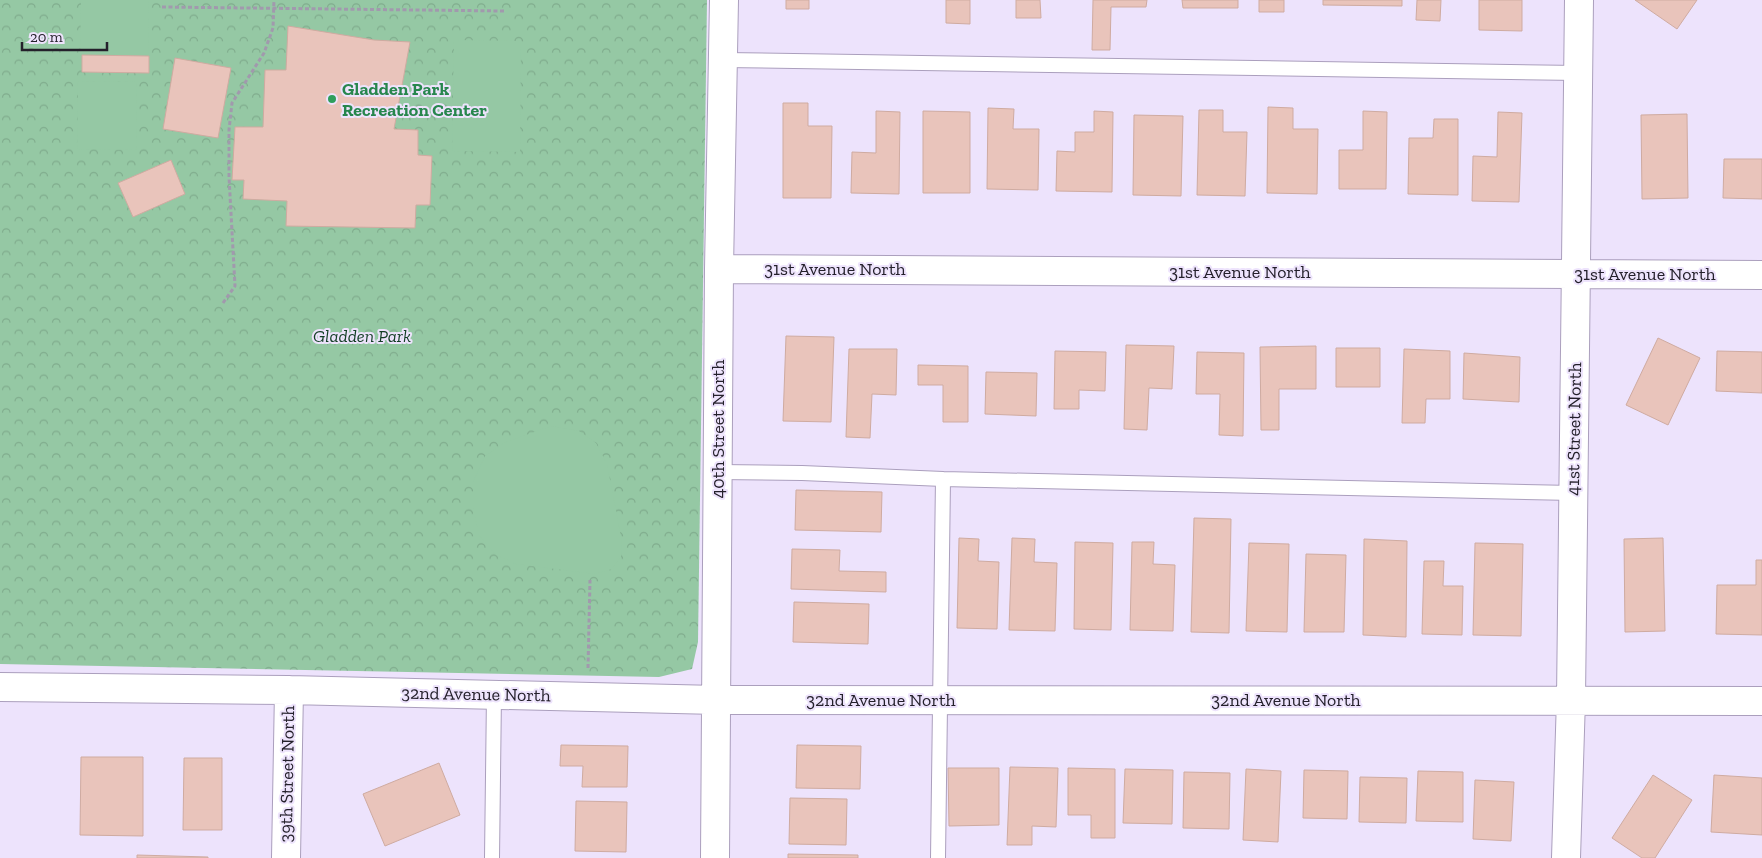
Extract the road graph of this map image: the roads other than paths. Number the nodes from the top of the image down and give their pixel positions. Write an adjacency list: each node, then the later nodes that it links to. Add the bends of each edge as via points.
1 (724, 0): 3 (street, 40th Street North)
2 (1579, 0): 4 (street, 41st Street North)
3 (723, 60): 4 (lane); 5 (street, 40th Street North)
4 (1578, 73): 6 (street, 41st Street North)
5 (719, 269): 6 (street, 31st Avenue North); 8 (street, 40th Street North)
6 (1576, 274): 7 (street, 31st Avenue North); 10 (street, 41st Street North)
7 (1762, 275)
8 (718, 472): 9 (lane); 15 (street, 40th Street North)
9 (943, 479): 10 (lane); 16 (lane)
10 (1573, 493): 14 (street, 41st Street North)
11 (0, 688): 12 (street, 32nd Avenue North)
12 (289, 690): 13 (street, 32nd Avenue North); 18 (street, 39th Street North)
13 (494, 694): 15 (street, 32nd Avenue North); 19 (lane)
14 (1571, 699): 16 (street, 32nd Avenue North); 17 (street, 32nd Avenue North); 22 (street, 41st Street North)
15 (717, 700): 16 (street, 32nd Avenue North); 20 (street, 40th Street North)
16 (940, 700): 21 (lane)
17 (1762, 701)
18 (286, 858)
19 (492, 858)
20 (714, 858)
21 (938, 858)
22 (1566, 858)

